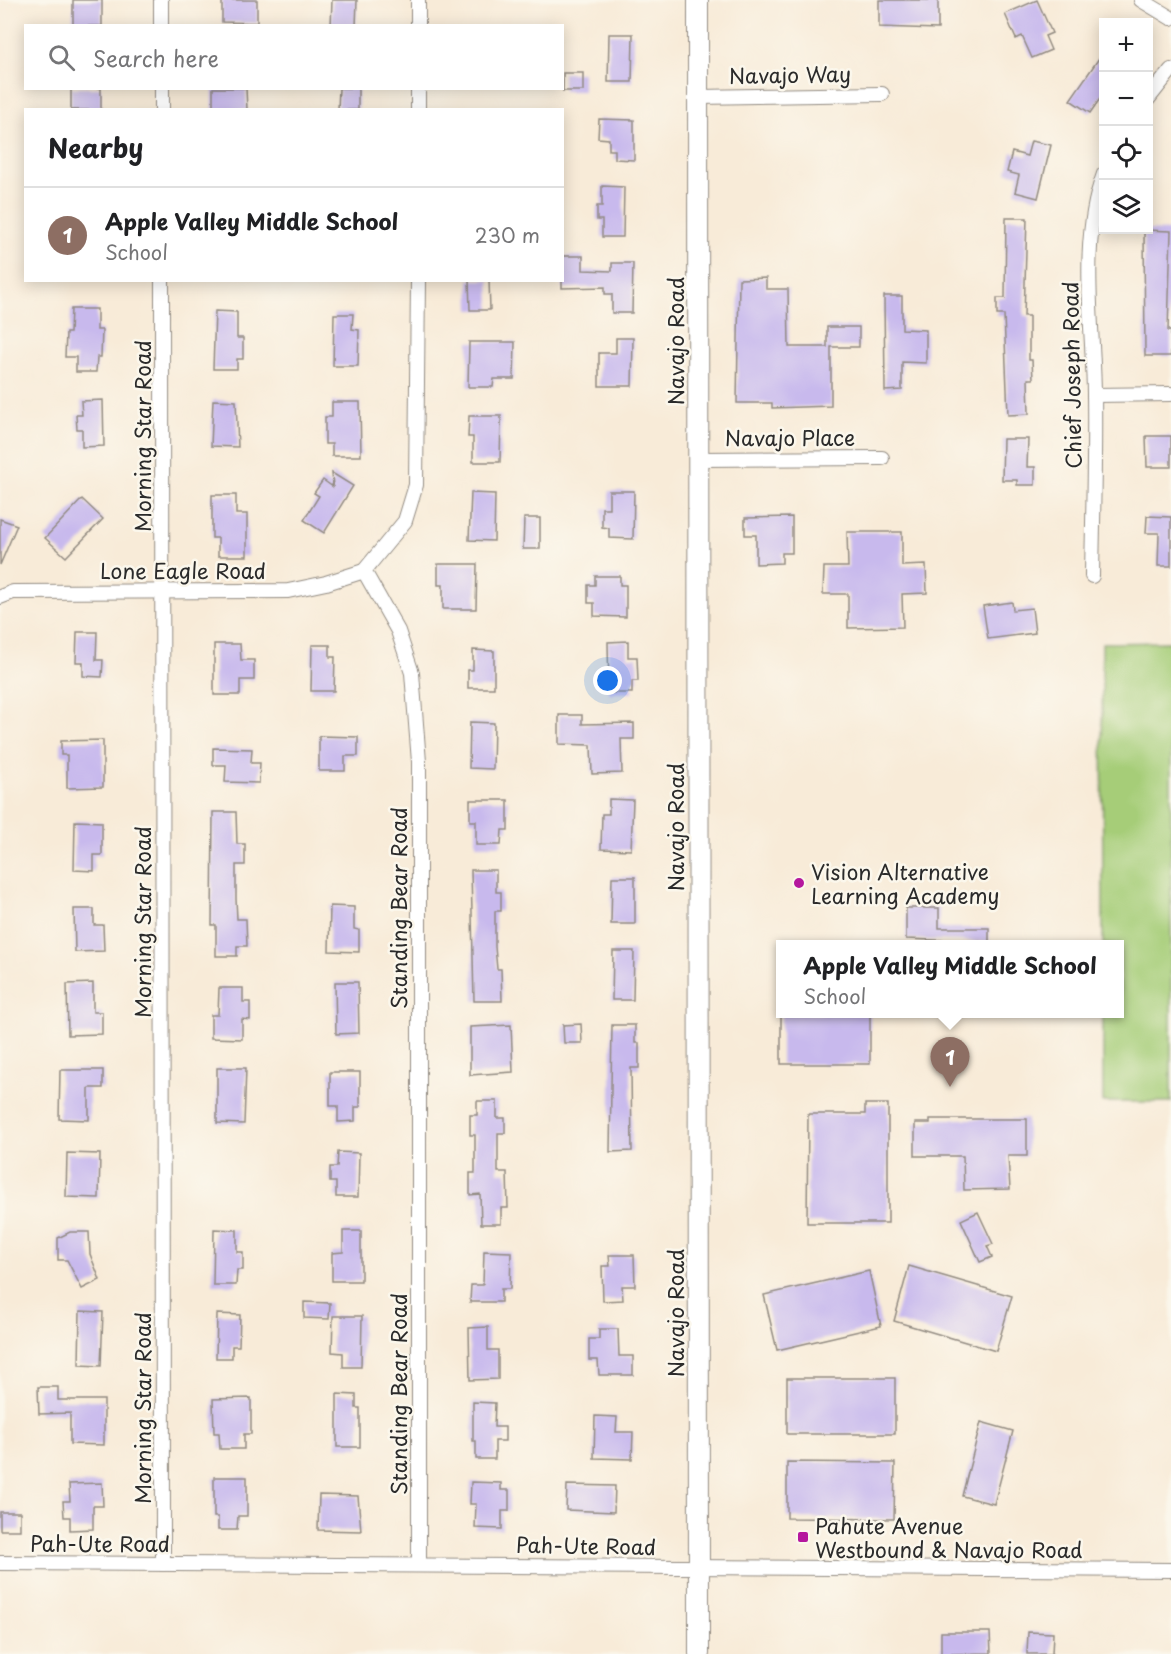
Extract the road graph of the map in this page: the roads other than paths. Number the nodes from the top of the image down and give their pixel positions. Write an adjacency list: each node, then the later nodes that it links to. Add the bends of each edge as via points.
1 (161, 0): 6 (street)
2 (418, 0): 7 (street)
3 (698, 0): 13 (main road, Navajo Road)
4 (1141, 0): 5 (street)
5 (1171, 18)
6 (161, 24)
7 (418, 24)
8 (1171, 70): 12 (street)
9 (162, 90): 14 (street)
10 (418, 90): 15 (street)
11 (882, 94): 13 (street, Navajo Way)
12 (1153, 94)
13 (699, 97): 22 (main road, Navajo Road)
14 (162, 108)
15 (418, 108)
16 (1102, 180): 20 (street, Chief Joseph Road, via 1091,240)
17 (162, 282): 25 (street, Morning Star Road)
18 (418, 282): 23 (street, via 416,484 405,521)
19 (1171, 394): 20 (street)
20 (1094, 395): 24 (street, Chief Joseph Road)
21 (882, 458): 22 (street, Navajo Place)
22 (699, 459): 30 (main road, Navajo Road)
23 (364, 571): 25 (street, Lone Eagle Road, via 288,591); 29 (street, Standing Bear Road, via 398,631 412,673 419,762)
24 (1092, 576)
25 (164, 590): 26 (street, Lone Eagle Road, via 13,592); 28 (street, Morning Star Road)
26 (0, 597)
27 (0, 1563): 28 (street, Pah-Ute Road)
28 (163, 1564): 29 (street, Pah-Ute Road)
29 (419, 1564): 30 (street, Pah-Ute Road)
30 (699, 1568): 31 (street, Pah-Ute Road); 32 (main road, Navajo Road)
31 (1171, 1570)
32 (699, 1654)

